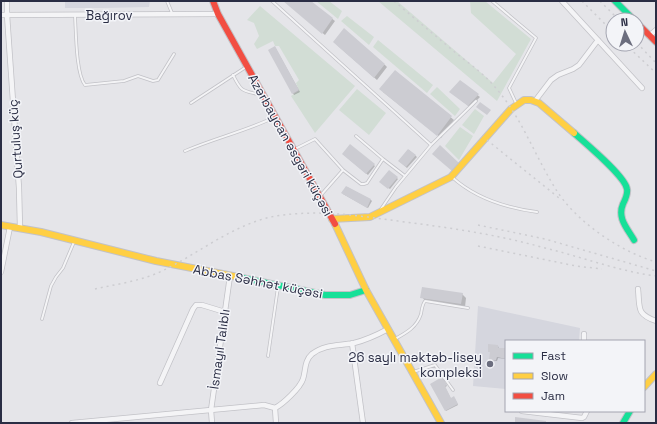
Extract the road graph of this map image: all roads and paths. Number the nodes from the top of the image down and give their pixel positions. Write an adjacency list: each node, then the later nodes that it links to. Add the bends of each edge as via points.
1 (7, 1): 12 (street, Qurtuluş küç)
2 (167, 1): 9 (lane)
3 (213, 1): 10 (main road, Azərbaycan əsgəri küçəsi)
4 (272, 1): 30 (lane)
5 (492, 1): 27 (lane, via 536,38 509,88)
6 (562, 1): 17 (street)
7 (615, 1): 8 (main road)
8 (626, 12)
9 (173, 14): 10 (street, Bağırov); 13 (street, Bağırov)
10 (218, 14): 20 (main road, Azərbaycan əsgəri küçəsi)
11 (1, 15): 12 (street, Bağırov)
12 (7, 15): 13 (street, Bağırov); 43 (street, Qurtuluş küç)
13 (75, 15): 19 (lane, via 79,68 85,85 124,81 138,76 158,80)
14 (656, 30): 16 (street)
15 (645, 32): 16 (main road)
16 (649, 36): 18 (main road)
17 (598, 40): 22 (street); 25 (street, via 579,65 551,80)
18 (656, 42)
19 (174, 54)
20 (247, 66): 21 (lane); 23 (main road, Azərbaycan əsgəri küçəsi)
21 (233, 75): 23 (lane, via 239,88); 26 (lane)
22 (642, 88)
23 (264, 96): 28 (main road, Azərbaycan əsgəri küçəsi)
24 (476, 101): 30 (lane)
25 (535, 101): 27 (main road, via 526,100); 45 (main road, via 603,158 624,183 627,189 620,210 621,218)
26 (191, 103)
27 (517, 104): 36 (main road)
28 (276, 117): 31 (main road, Azərbaycan əsgəri küçəsi); 32 (lane)
29 (356, 136): 33 (lane)
30 (431, 145): 35 (lane)
31 (294, 150): 34 (lane, via 315,139); 37 (main road, Azərbaycan əsgəri küçəsi)
32 (185, 151)
33 (383, 159): 34 (lane, via 364,184); 35 (lane)
34 (342, 170): 37 (lane)
35 (406, 176): 39 (lane)
36 (451, 177): 38 (lane, via 477,194 504,205); 39 (main road)
37 (320, 197): 40 (main road, Azərbaycan əsgəri küçəsi)
38 (537, 212)
39 (378, 213): 40 (main road, via 370,217)
40 (332, 219): 50 (main road, Azərbaycan əsgəri küçəsi)
41 (1, 225): 42 (main road, Abbas Səhhət küçəsi)
42 (10, 227): 43 (main road, Abbas Səhhət küçəsi); 46 (street)
43 (20, 228): 44 (main road, Abbas Səhhət küçəsi)
44 (75, 240): 47 (main road, Abbas Səhhət küçəsi, via 156,261); 53 (lane, via 64,268 51,286)
45 (634, 240)
46 (1, 272)
47 (230, 276): 48 (main road, Abbas Səhhət küçəsi); 52 (street, İsmayıl Talıblı)
48 (278, 285): 50 (main road, Abbas Səhhət küçəsi, via 325,294 350,295); 60 (lane)
49 (638, 289): 54 (street, via 642,315)
50 (366, 290): 55 (main road)
51 (468, 308): 57 (lane, via 425,301 418,321)
52 (225, 312): 63 (street, via 202,305 193,309); 67 (street, İsmayıl Talıblı)
53 (42, 319)
54 (656, 321)
55 (388, 329): 57 (main road); 59 (street, via 373,337)
56 (584, 334): 58 (street)
57 (394, 340): 61 (main road)
58 (584, 340)
59 (352, 343): 66 (street, via 328,346 311,355 307,360 303,380); 77 (street)
60 (268, 356)
61 (412, 372): 65 (lane, via 435,365); 78 (main road)
62 (656, 374): 64 (main road)
63 (160, 383)
64 (645, 386)
65 (453, 390)
66 (276, 408): 67 (street, via 264,405); 76 (street)
67 (211, 410): 71 (street); 75 (street, İsmayıl Talıblı)
68 (531, 412): 69 (street, via 582,418)
69 (586, 412)
70 (630, 412): 79 (main road)
71 (154, 416): 72 (street); 74 (street)
72 (98, 422): 73 (street)
73 (72, 423)
74 (155, 423)
75 (212, 423)
76 (276, 423)
77 (363, 423)
78 (441, 423)
79 (624, 423)

